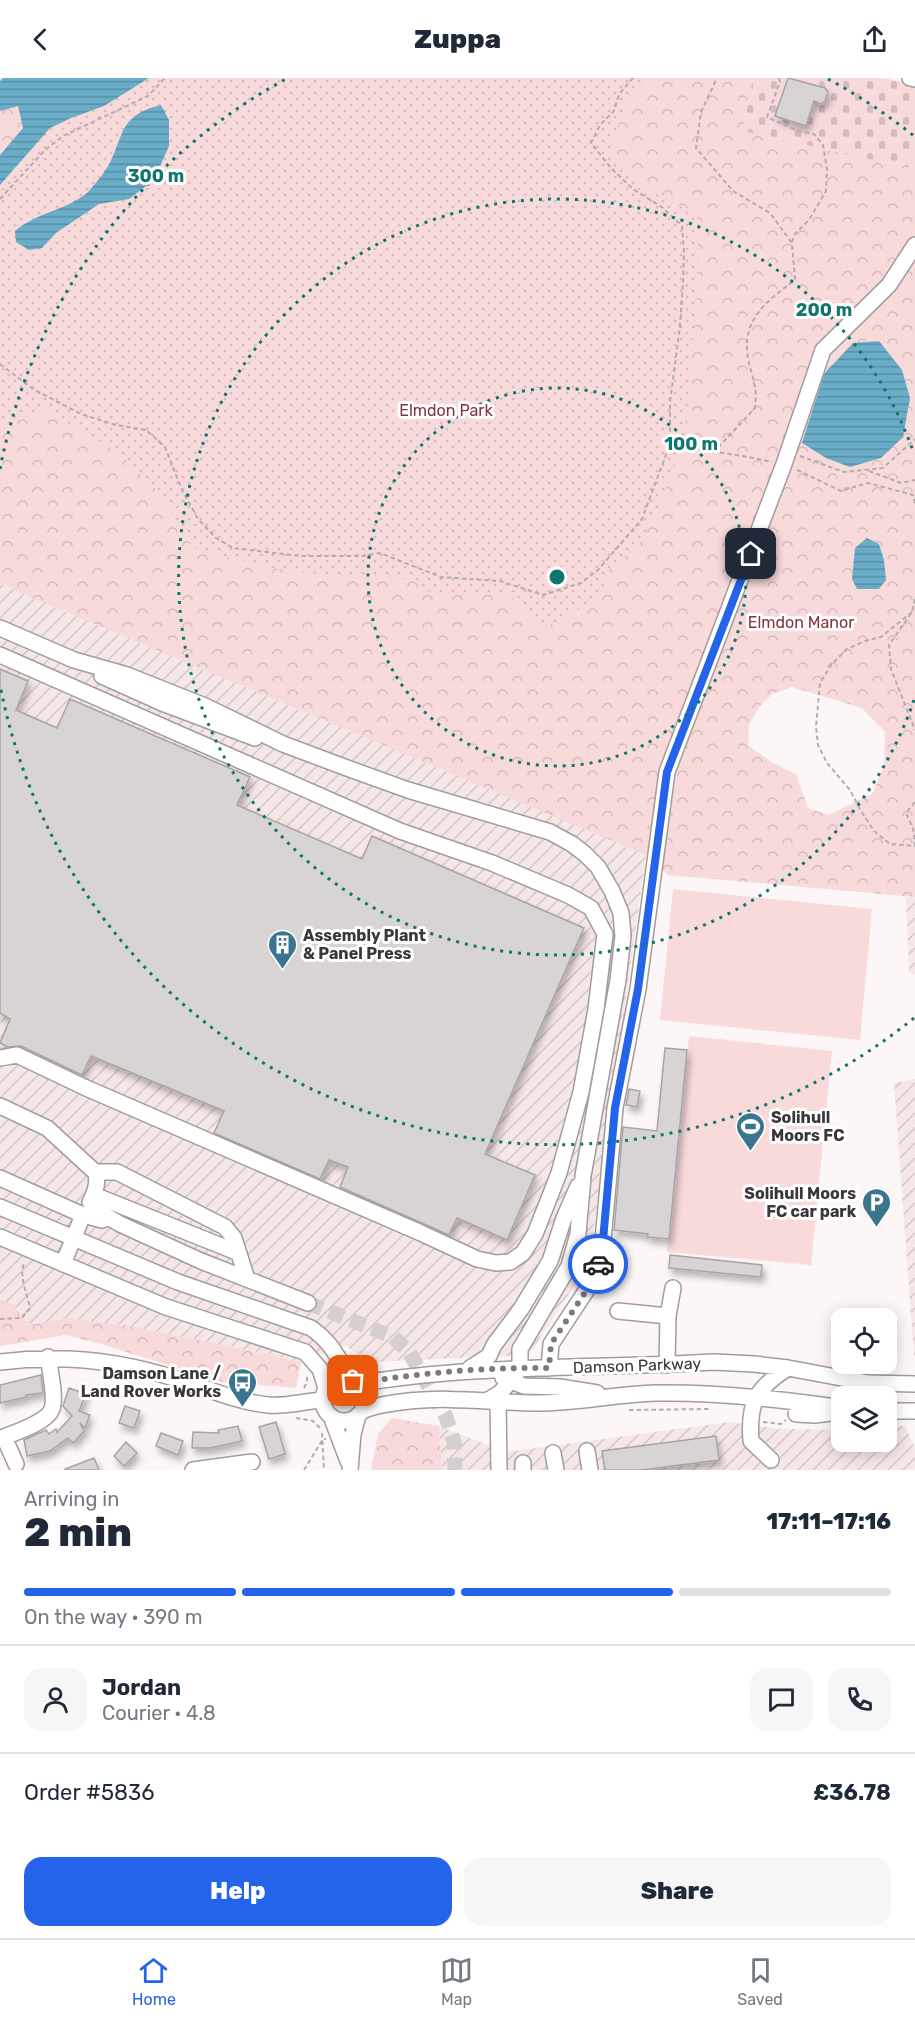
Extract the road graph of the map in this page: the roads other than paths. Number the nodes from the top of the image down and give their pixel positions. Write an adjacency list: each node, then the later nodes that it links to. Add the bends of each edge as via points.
1 (910, 78): 2 (street)
2 (915, 79)
3 (915, 245): 26 (street, via 889,285 823,350 667,772 638,989 615,1108 602,1251 588,1288)
4 (0, 628): 9 (street, via 74,660 127,675 205,706 283,744 408,790 550,832 572,844 598,867 621,914 623,936)
5 (0, 655): 6 (street, via 400,831 568,895 591,908 605,934 581,1092 558,1173 535,1234 523,1253 510,1262 477,1259 17,1055)
6 (0, 1058)
7 (0, 1106): 8 (street, via 47,1128)
8 (95, 1172): 11 (street); 17 (street, via 117,1172 225,1227)
9 (583, 1176): 27 (street, via 578,1234 569,1266); 30 (street, via 550,1261 521,1310 494,1345)
10 (0, 1178): 13 (street)
11 (94, 1195): 14 (street, via 92,1209); 17 (street)
12 (0, 1207): 15 (street)
13 (83, 1215): 14 (street); 15 (street)
14 (120, 1224): 19 (street)
15 (73, 1238): 18 (street); 21 (street)
16 (1, 1239): 18 (street)
17 (239, 1253): 19 (street)
18 (63, 1264): 25 (street, via 166,1307)
19 (247, 1279): 22 (street)
20 (673, 1288): 24 (street)
21 (226, 1299): 25 (street); 35 (street, via 311,1328 334,1348)
22 (309, 1303)
23 (618, 1311): 24 (street)
24 (668, 1316): 31 (street)
25 (218, 1323): 38 (street, via 305,1352 320,1369)
26 (563, 1323): 27 (street); 33 (street, via 551,1344)
27 (532, 1327): 32 (street, via 520,1348)
28 (48, 1357): 29 (street); 38 (street, via 128,1365 256,1404 281,1406); 53 (street, via 52,1410 45,1418 4,1437)
29 (0, 1362)
30 (491, 1363): 32 (street, Damson Parkway); 35 (street, Damson Parkway, via 465,1370); 36 (street)
31 (667, 1365): 33 (street, Damson Parkway); 34 (street, Damson Parkway, via 714,1362)
32 (520, 1367): 33 (street, Damson Parkway); 36 (street)
33 (549, 1368)
34 (788, 1368): 37 (street, Damson Parkway, via 868,1383); 41 (street, via 772,1378)
35 (355, 1382): 38 (street, via 338,1379 331,1382); 46 (street, via 365,1396)
36 (511, 1382): 39 (street); 40 (street)
37 (915, 1384)
38 (324, 1394): 47 (street, via 326,1412)
39 (609, 1396): 40 (street, Damson Parkway, via 567,1402); 41 (street, Damson Parkway, via 657,1393)
40 (493, 1400): 46 (street, Damson Parkway, via 423,1399 373,1406); 57 (street)
41 (753, 1403): 42 (street, Damson Parkway); 51 (street, via 751,1441)
42 (831, 1409)
43 (897, 1411): 44 (street)
44 (915, 1411)
45 (831, 1412): 48 (street)
46 (360, 1413): 47 (street, via 345,1421); 55 (street, via 353,1434)
47 (331, 1416): 55 (street)
48 (790, 1417)
49 (587, 1451): 59 (street)
50 (553, 1453): 58 (street)
51 (771, 1460)
52 (252, 1462): 54 (street)
53 (16, 1464)
54 (232, 1467): 56 (street)
55 (350, 1468)
56 (193, 1470)
57 (499, 1470)
58 (556, 1470)
59 (590, 1470)

